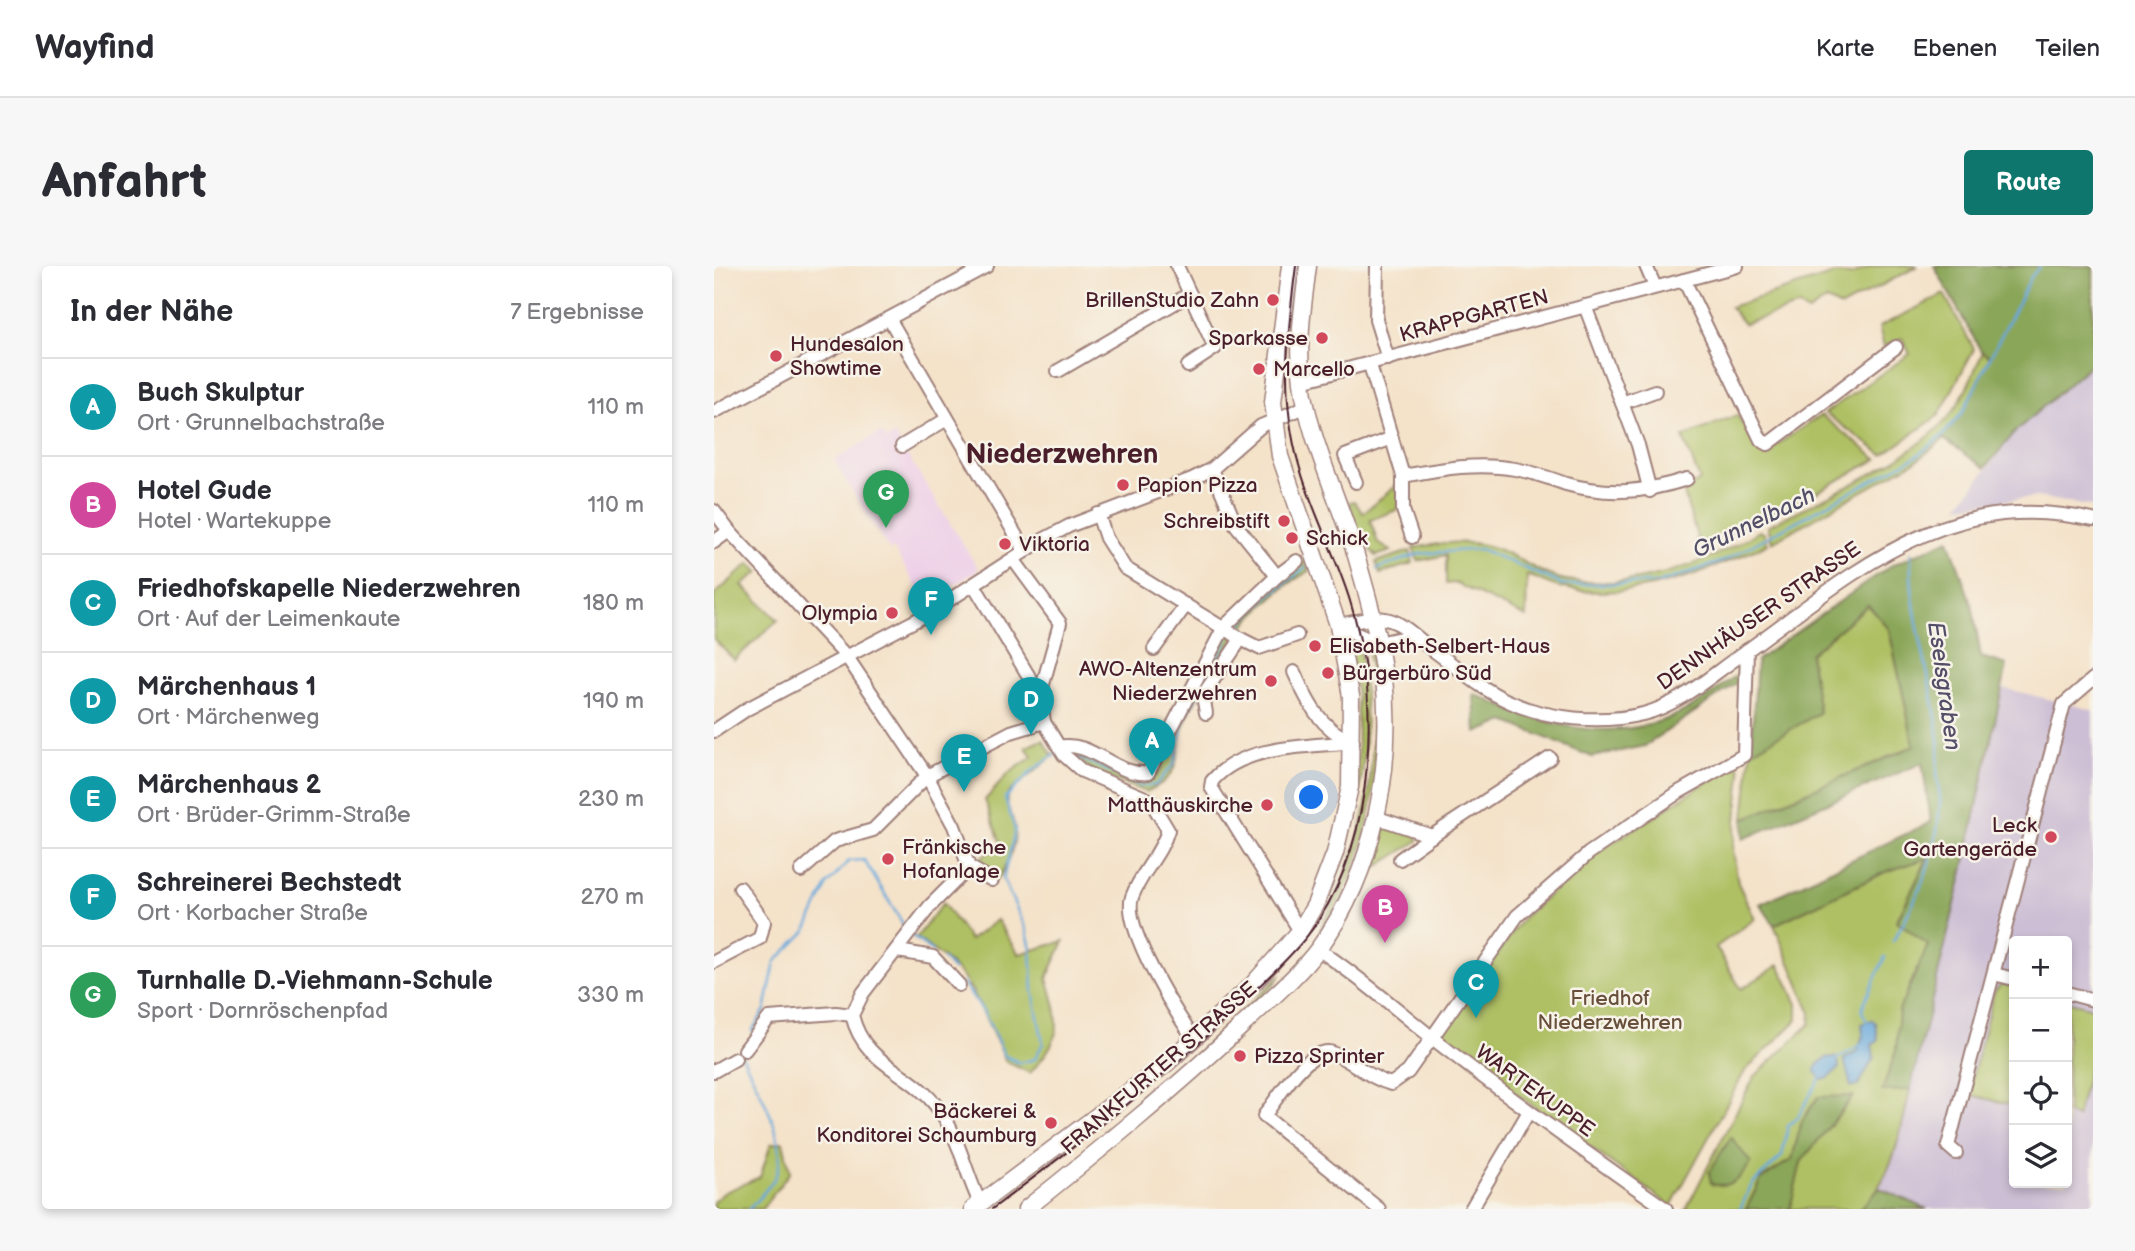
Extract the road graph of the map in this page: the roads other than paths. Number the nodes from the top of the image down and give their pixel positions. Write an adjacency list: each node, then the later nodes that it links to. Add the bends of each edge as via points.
1 (987, 266): 12 (street)
2 (1177, 266): 10 (street)
3 (1290, 266): 23 (main road, FRANKFURTER STRASSE, via 1276,369)
4 (1308, 266): 18 (main road, FRANKFURTER STRASSE, via 1299,349)
5 (1377, 266): 14 (street, via 1376,320)
6 (1646, 266): 9 (street)
7 (1737, 266): 8 (street, KRAPPGARTEN)
8 (1684, 280): 9 (street, KRAPPGARTEN); 13 (street, via 1761,440 1768,444)
9 (1655, 287): 11 (street, KRAPPGARTEN)
10 (1190, 294): 16 (street, via 1215,348); 17 (street)
11 (1585, 306): 14 (street, KRAPPGARTEN); 20 (street)
12 (890, 320): 22 (street); 24 (street)
13 (1896, 346)
14 (1388, 359): 15 (street, KRAPPGARTEN)
15 (1370, 365): 18 (street, KRAPPGARTEN); 25 (street)
16 (1188, 366)
17 (1058, 371)
18 (1302, 381): 21 (main road, FRANKFURTER STRASSE)
19 (1655, 391): 20 (street)
20 (1622, 403): 31 (street)
21 (1307, 406): 23 (street); 44 (main road, FRANKFURTER STRASSE)
22 (714, 412)
23 (1276, 417): 27 (street, via 1253,431); 45 (main road, FRANKFURTER STRASSE, via 1287,482)
24 (947, 419): 26 (street); 38 (street)
25 (1392, 438): 28 (street); 30 (street, via 1345,456)
26 (902, 446)
27 (1212, 469): 33 (street); 41 (street, via 1236,525)
28 (1403, 476): 31 (street, via 1468,465 1514,468 1592,490); 36 (street, via 1402,510)
29 (1687, 479): 31 (street)
30 (1356, 482)
31 (1650, 491)
32 (714, 511): 35 (street)
33 (1098, 514): 38 (street); 43 (street, via 1106,538 1125,568)
34 (2093, 520): 51 (street, DENNHÄUSER STRASSE, via 2029,510 1989,513 1931,530 1880,556)
35 (729, 531): 37 (street); 52 (street)
36 (1412, 537)
37 (714, 542)
38 (1025, 551): 39 (street)
39 (1013, 559): 52 (street, via 926,615); 55 (street, via 1060,623)
40 (1297, 561): 41 (street)
41 (1277, 576): 46 (street)
42 (977, 590): 55 (street)
43 (1186, 606): 46 (street); 50 (street)
44 (1374, 619): 45 (street, DENNHÄUSER STRASSE); 48 (street, DENNHÄUSER STRASSE, via 1394,622); 49 (main road, FRANKFURTER STRASSE)
45 (1338, 625): 49 (street); 59 (main road, FRANKFURTER STRASSE, via 1348,672)
46 (1232, 632): 47 (street, via 1259,648); 56 (street, via 1203,695); 60 (street, via 1149,773 1135,775 1072,743)
47 (1297, 635)
48 (1419, 640): 49 (street); 51 (street, DENNHÄUSER STRASSE, via 1507,701 1528,709 1598,720 1647,713 1670,703)
49 (1378, 643): 63 (main road, FRANKFURTER STRASSE, via 1385,721)
50 (1154, 649)
51 (1747, 650): 81 (street, via 1744,755 1589,853 1517,916)
52 (847, 657): 58 (street); 62 (street)
53 (1294, 672): 59 (street, via 1322,721)
54 (2093, 679): 74 (street, via 2064,704)
55 (1040, 695): 57 (street)
56 (1206, 713)
57 (1044, 722): 60 (street); 62 (street, via 1011,732)
58 (714, 731)
59 (1353, 742): 70 (main road, FRANKFURTER STRASSE, via 1342,827 1315,905); 70 (street, via 1265,752 1244,760 1210,787)
60 (1061, 750): 80 (street, via 1082,771 1150,800 1168,830 1131,899 1134,926)
61 (1550, 758): 64 (street)
62 (928, 776): 66 (street); 67 (street, via 873,830 835,841)
63 (1375, 817): 64 (street); 72 (main road, FRANKFURTER STRASSE, via 1355,883)
64 (1432, 836): 65 (street)
65 (1400, 859)
66 (969, 867): 68 (street); 71 (street, via 934,902)
67 (800, 871)
68 (992, 880)
69 (740, 888): 73 (street, via 764,922 760,938)
70 (1300, 931): 72 (main road); 80 (main road, FRANKFURTER STRASSE, via 1253,984)
71 (901, 947): 76 (street, via 933,957); 79 (street, via 863,993)
72 (1318, 949): 81 (street, WARTEKUPPE, via 1377,990); 88 (main road, FRANKFURTER STRASSE, via 1202,1064)
73 (714, 962)
74 (1994, 974): 75 (street); 86 (street, via 1948,1146)
75 (2009, 978)
76 (959, 985)
77 (2072, 994): 78 (street)
78 (2093, 999)
79 (852, 1015): 82 (street, via 769,1018); 87 (street, via 863,1044 922,1089 939,1108 951,1127)
80 (1194, 1039): 87 (main road, FRANKFURTER STRASSE)
81 (1432, 1039): 85 (street, WARTEKUPPE); 89 (street, via 1408,1072 1391,1084 1376,1080 1331,1052 1320,1052 1298,1071 1264,1116)
82 (745, 1050)
83 (735, 1059): 84 (street)
84 (714, 1071)
85 (1528, 1113): 90 (street); 91 (street, WARTEKUPPE)
86 (1956, 1153)
87 (979, 1207)
88 (1026, 1209)
89 (1378, 1209)
90 (1471, 1209)
91 (1665, 1209)

